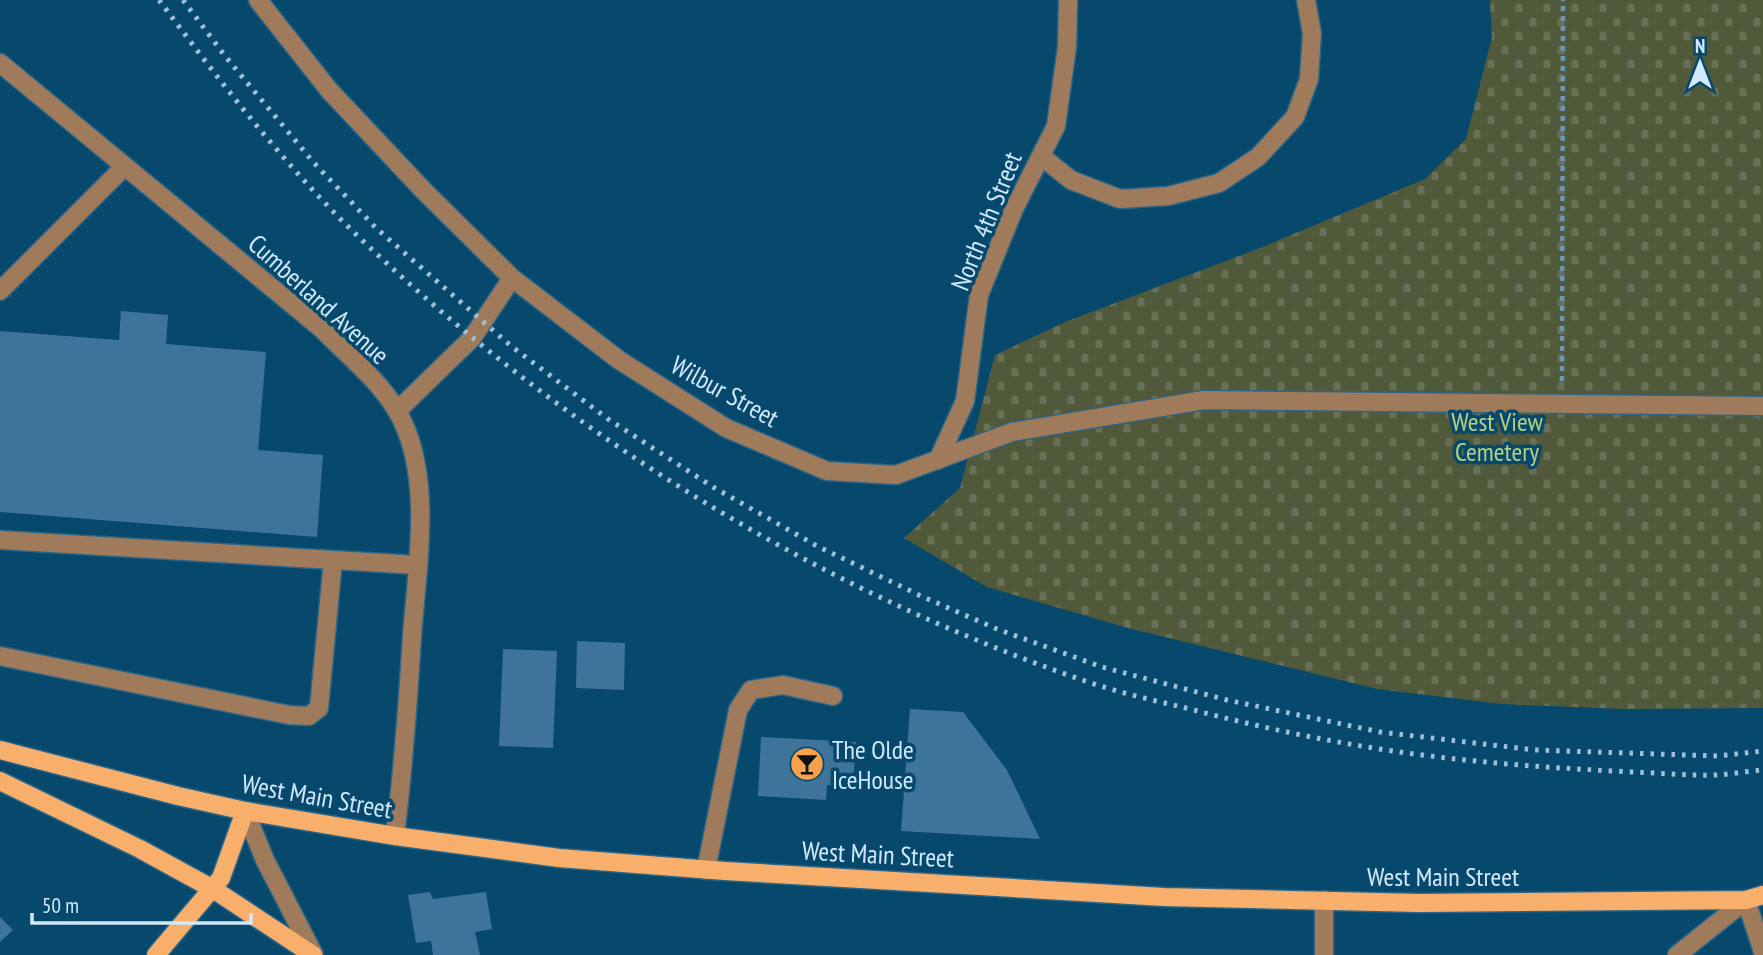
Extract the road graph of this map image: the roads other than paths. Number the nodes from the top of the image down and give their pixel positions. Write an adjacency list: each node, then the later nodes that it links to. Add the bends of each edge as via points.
1 (258, 0): 7 (street, Wilbur Street, via 329,90)
2 (1068, 0): 5 (street, North 4th Street, via 1056,127)
3 (1306, 0): 5 (street, via 1312,33 1308,79 1295,117 1258,158 1219,183 1168,196 1120,199 1071,180)
4 (0, 63): 6 (street, Cumberland Avenue)
5 (1041, 156): 11 (street, North 4th Street, via 979,296 965,401)
6 (124, 167): 8 (street); 10 (street, Cumberland Avenue, via 322,329)
7 (512, 278): 10 (street, via 472,338); 11 (street, Wilbur Street, via 619,360 726,428 827,471 896,475)
8 (0, 291)
9 (1763, 406): 11 (street, Wilbur Street, via 1204,400 1012,432)
10 (397, 411): 14 (street, Cumberland Avenue, via 411,443 419,485)
11 (937, 460)
12 (0, 540): 13 (street)
13 (332, 560): 14 (street); 15 (street, via 319,708 309,716)
14 (417, 565): 20 (street, Cumberland Avenue)
15 (0, 656)
16 (833, 695): 21 (street, via 783,685 751,690 738,710)
17 (0, 750): 19 (main road, West Main Street)
18 (0, 781): 22 (main road)
19 (245, 811): 20 (main road, West Main Street); 22 (main road); 27 (street)
20 (395, 836): 21 (main road, West Main Street, via 559,858)
21 (706, 870): 24 (main road, West Main Street, via 1164,897)
22 (213, 889): 26 (main road); 27 (main road)
23 (1754, 897): 24 (main road, West Main Street, via 1419,903); 25 (street); 29 (street)
24 (1324, 900): 28 (street)
25 (1763, 952)
26 (156, 955)
27 (314, 955)
28 (1324, 955)
29 (1677, 955)

